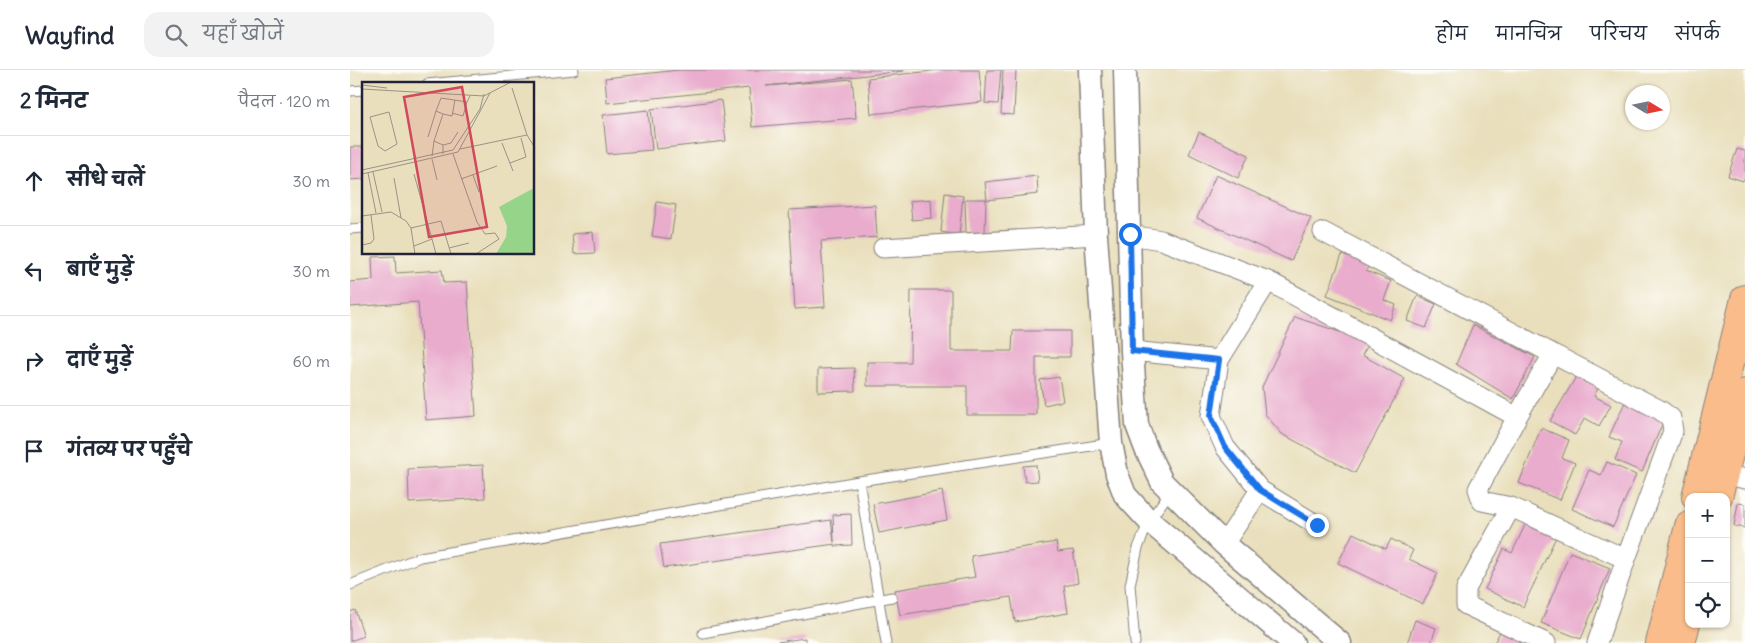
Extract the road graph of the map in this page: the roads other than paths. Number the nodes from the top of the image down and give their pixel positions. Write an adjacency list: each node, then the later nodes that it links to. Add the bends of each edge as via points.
1 (574, 70): 4 (lane)
2 (1090, 70): 8 (street)
3 (1126, 70): 7 (street)
4 (490, 77): 5 (lane)
5 (446, 82)
6 (1323, 232): 13 (street)
7 (1130, 234): 10 (street, via 1161,240); 12 (street)
8 (1096, 235): 9 (street); 17 (street)
9 (883, 248)
10 (1268, 281): 14 (street); 16 (street)
11 (1745, 299): 18 (main road)
12 (1132, 351): 14 (street); 21 (street, via 1137,425 1162,482)
13 (1553, 354): 16 (street); 28 (street, via 1671,418 1673,431)
14 (1219, 360): 20 (street, via 1211,416 1225,447)
15 (1745, 394): 18 (main road)
16 (1517, 417): 23 (street, via 1478,489 1482,501)
17 (1111, 443): 19 (lane); 24 (street, via 1125,495)
18 (1722, 480): 22 (main road)
19 (859, 481): 29 (lane, via 420,557); 31 (lane)
20 (1260, 490): 25 (street); 27 (street)
21 (1172, 491): 24 (lane); 27 (street)
22 (1702, 493)
23 (1511, 507): 28 (street); 38 (street, via 1466,589 1466,604)
24 (1149, 521): 35 (lane, via 1138,548 1130,585); 36 (street)
25 (1317, 525)
26 (1686, 538): 40 (main road)
27 (1224, 544): 37 (street)
28 (1626, 558): 39 (street)
29 (350, 585)
30 (892, 596): 31 (lane)
31 (878, 599): 33 (lane); 34 (lane)
32 (1685, 627): 41 (main road)
33 (703, 633)
34 (886, 643)
35 (1135, 643)
36 (1293, 643)
37 (1340, 643)
38 (1546, 643)
39 (1597, 643)
40 (1660, 643)
41 (1681, 643)

